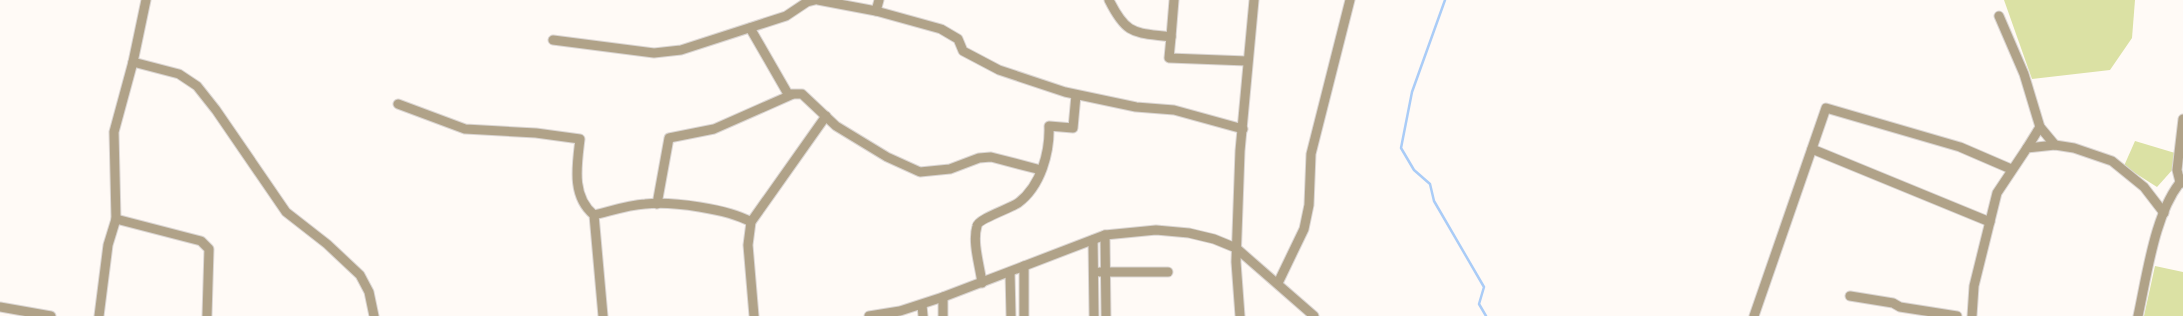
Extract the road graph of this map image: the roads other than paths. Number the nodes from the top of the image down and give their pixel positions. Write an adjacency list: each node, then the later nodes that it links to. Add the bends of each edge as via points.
1 (146, 0): 15 (street)
2 (815, 0): 11 (street, via 786,16)
3 (818, 0): 9 (street)
4 (879, 0): 9 (street)
5 (1109, 0): 12 (street, via 1118,18 1133,32)
6 (1174, 0): 12 (street)
7 (1254, 0): 14 (street)
8 (1350, 0): 44 (street, via 1311,154 1309,205 1304,229)
9 (876, 11): 16 (street, via 941,29 958,39 963,51 999,70)
10 (1999, 16): 21 (street, via 2024,74)
11 (750, 28): 13 (street, via 681,50 654,53); 17 (street, via 788,94)
12 (1171, 37): 14 (street, via 1169,58)
13 (553, 40)
14 (1247, 61): 22 (street)
15 (133, 62): 32 (street, via 114,132); 52 (street, via 179,74 197,86 286,212 327,244 360,275 369,292)
16 (1076, 94): 22 (street, via 1136,107 1174,110); 27 (street, via 1073,128 1048,126 1049,139)
17 (791, 95): 19 (street, via 802,94); 29 (street, via 714,129 669,138)
18 (398, 104): 31 (street, via 465,129 536,133 580,139 576,174 579,192 586,208)
19 (826, 116): 27 (street, via 836,126 887,157 920,172 950,169 979,158 991,157); 33 (street)
20 (2183, 119): 28 (street, via 2177,170)
21 (2040, 128): 23 (street); 24 (street)
22 (1243, 129): 37 (street)
23 (2056, 145): 24 (street); 30 (street, via 2074,148 2112,162 2144,187)
24 (2026, 148): 26 (street)
25 (1812, 149): 26 (street, via 1826,108 1960,146); 34 (street); 64 (street)
26 (2011, 169): 34 (street, via 1997,193)
27 (1041, 170): 43 (street, via 1032,189 1019,202 977,224 976,237)
28 (2182, 182): 30 (street)
29 (657, 204): 31 (street, via 646,203); 33 (street, via 687,205 741,216)
30 (2164, 213): 67 (street, via 2155,237)
31 (594, 214): 53 (street)
32 (116, 219): 50 (street, via 108,245); 51 (street, via 201,242 209,248)
33 (751, 222): 54 (street, via 748,244)
34 (1990, 222): 66 (street, via 1974,286)
35 (1105, 236): 36 (street); 37 (street, via 1156,230 1189,233); 41 (street)
36 (1093, 240): 38 (street); 40 (street)
37 (1236, 248): 44 (street); 62 (street)
38 (1024, 266): 39 (street); 59 (street)
39 (1010, 272): 43 (street); 58 (street)
40 (1093, 272): 41 (street); 60 (street)
41 (1105, 272): 42 (street); 61 (street)
42 (1168, 272)
43 (982, 283): 46 (street)
44 (1278, 283): 63 (street)
45 (1850, 296): 65 (street)
46 (943, 298): 47 (street); 57 (street)
47 (922, 305): 55 (street); 56 (street)
48 (0, 307): 49 (street)
49 (51, 316)
50 (99, 316)
51 (207, 316)
52 (374, 316)
53 (603, 316)
54 (754, 316)
55 (869, 316)
56 (923, 316)
57 (943, 316)
58 (1011, 316)
59 (1024, 316)
60 (1094, 316)
61 (1106, 316)
62 (1240, 316)
63 (1314, 316)
64 (1754, 316)
65 (1957, 316)
66 (1972, 316)
67 (2138, 316)

